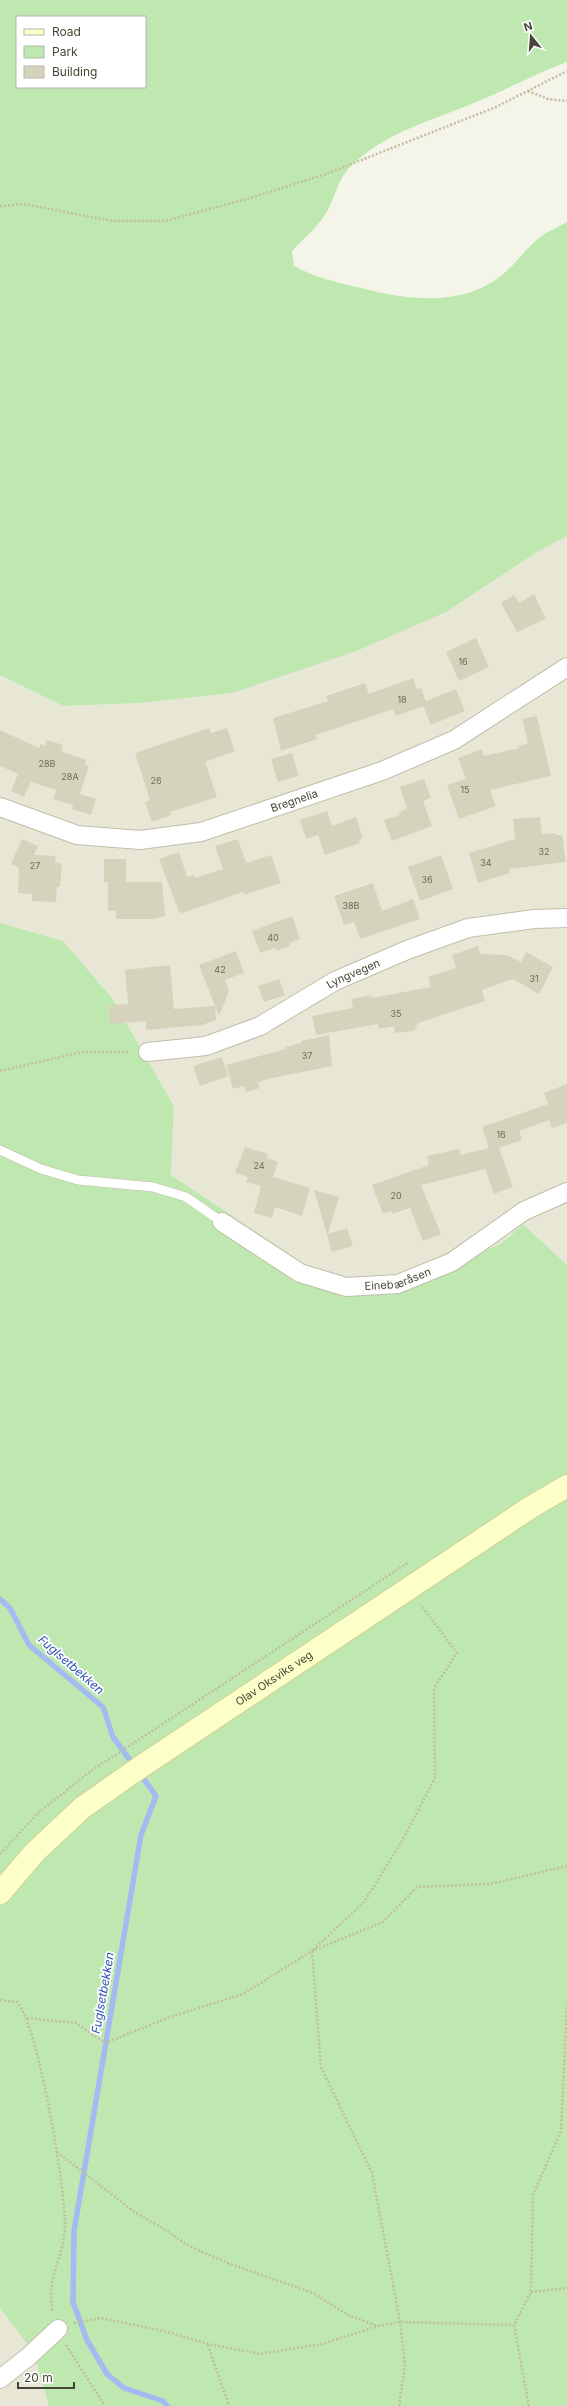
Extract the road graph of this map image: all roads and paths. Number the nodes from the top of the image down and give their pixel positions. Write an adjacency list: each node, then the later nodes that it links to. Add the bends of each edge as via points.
1 (567, 71): 2 (path)
2 (527, 91): 3 (path, via 548,99); 4 (path, via 496,107 326,174 165,221 113,221 23,204)
3 (567, 101)
4 (0, 206)
5 (567, 667): 6 (street, Bregnelia, via 454,740 382,771 201,832 140,840 77,835)
6 (0, 807)
7 (567, 918): 8 (street, Lyngvegen, via 534,919 468,928 407,950 335,981 260,1026 206,1046)
8 (148, 1052): 9 (path, via 82,1052)
9 (0, 1071)
10 (0, 1150): 12 (lane, via 41,1169 78,1180 153,1187 186,1197)
11 (567, 1192): 12 (street, Einebæråsen, via 524,1211 452,1262 398,1284 346,1287 300,1273)
12 (222, 1222)
13 (567, 1486): 14 (street, Olav Oksviks veg)
14 (408, 1589): 16 (street, Olav Oksviks veg, via 82,1808 35,1852); 17 (path, via 457,1653 434,1688 436,1778 401,1843 364,1902)
15 (567, 1866): 17 (path, via 490,1884 417,1887 383,1922)
16 (0, 1893)
17 (312, 1952): 20 (path, via 243,1994 170,2017 105,2043 76,2023); 24 (path, via 322,2067 372,2173)
18 (0, 2000): 20 (path, via 17,2002)
19 (567, 2003): 23 (path, via 561,2132 533,2195)
20 (27, 2018): 21 (path)
21 (57, 2152): 26 (path, via 136,2213 164,2228 189,2246 230,2264 313,2293 348,2315); 27 (path, via 63,2182 65,2229 50,2284 50,2299)
22 (567, 2288): 23 (path)
23 (531, 2292): 25 (path)
24 (400, 2322): 25 (path); 26 (path); 32 (path, via 405,2365)
25 (514, 2325): 33 (path)
26 (378, 2326): 28 (path, via 322,2344 260,2354)
27 (58, 2328): 28 (path, via 100,2318 164,2331); 29 (street, via 28,2357); 30 (path, via 71,2354)
28 (208, 2344): 31 (path)
29 (0, 2378)
30 (105, 2406)
31 (229, 2406)
32 (399, 2406)
33 (529, 2406)

